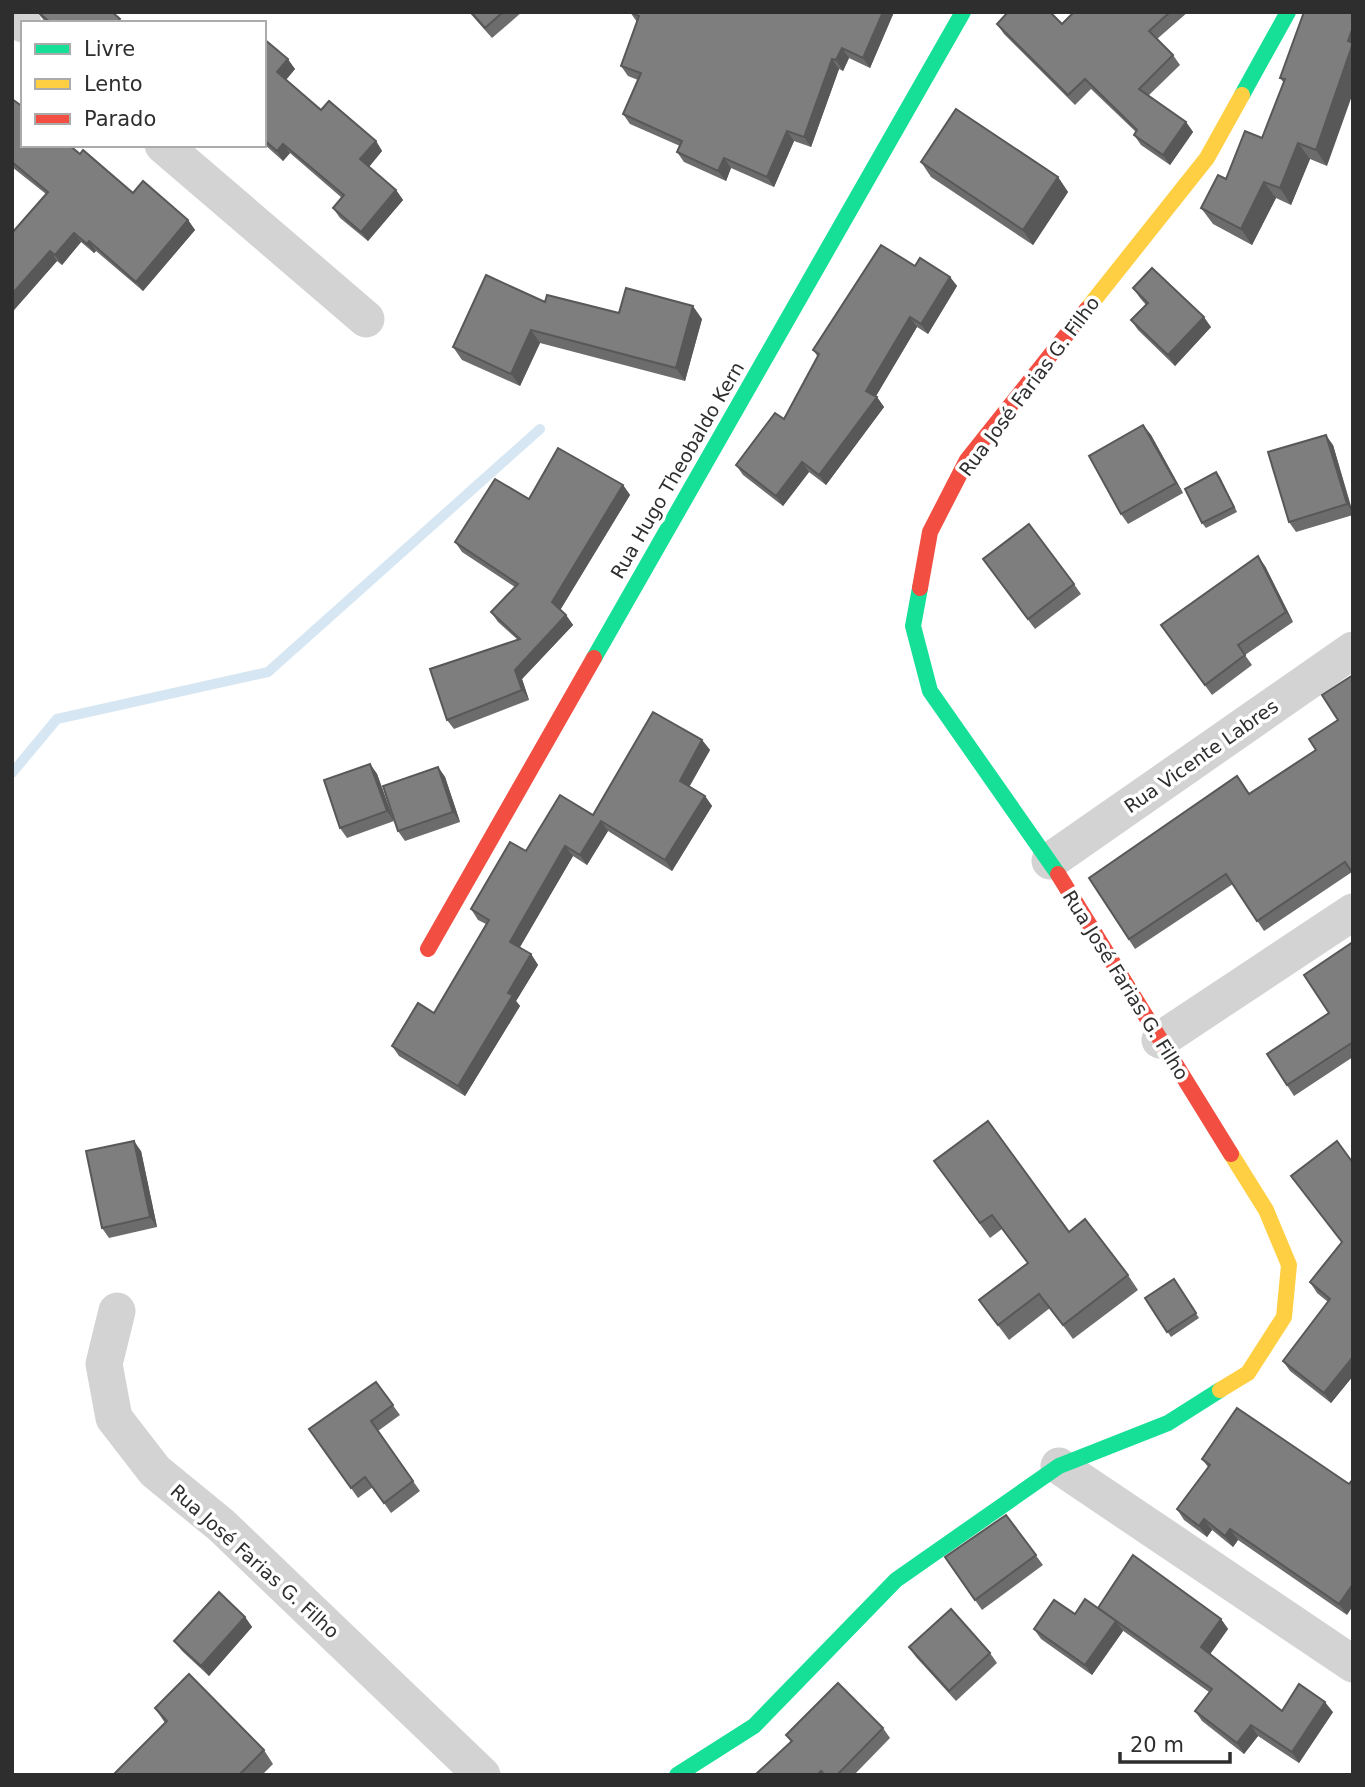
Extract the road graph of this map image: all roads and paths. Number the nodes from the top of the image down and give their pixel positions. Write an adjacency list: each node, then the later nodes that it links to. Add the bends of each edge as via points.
1 (963, 12): 8 (street, Rua Hugo Theobaldo Kern)
2 (1288, 12): 6 (street, Rua José Farias G. Filho, via 1207,158 967,460 930,532 913,625 930,691)
3 (165, 147): 4 (street)
4 (366, 319)
5 (1353, 650): 6 (street, Rua Vicente Labres)
6 (1050, 861): 9 (street, Rua José Farias G. Filho)
7 (1353, 912): 9 (street)
8 (428, 949)
9 (1160, 1040): 11 (street, Rua José Farias G. Filho, via 1266,1210 1289,1265 1284,1317 1248,1373 1168,1423)
10 (117, 1311): 13 (street, Rua José Farias G. Filho, via 104,1364 114,1418 155,1471 221,1525)
11 (1059, 1466): 12 (street); 14 (street, Rua José Farias G. Filho, via 896,1580 754,1726)
12 (1352, 1663)
13 (482, 1775)
14 (677, 1775)

